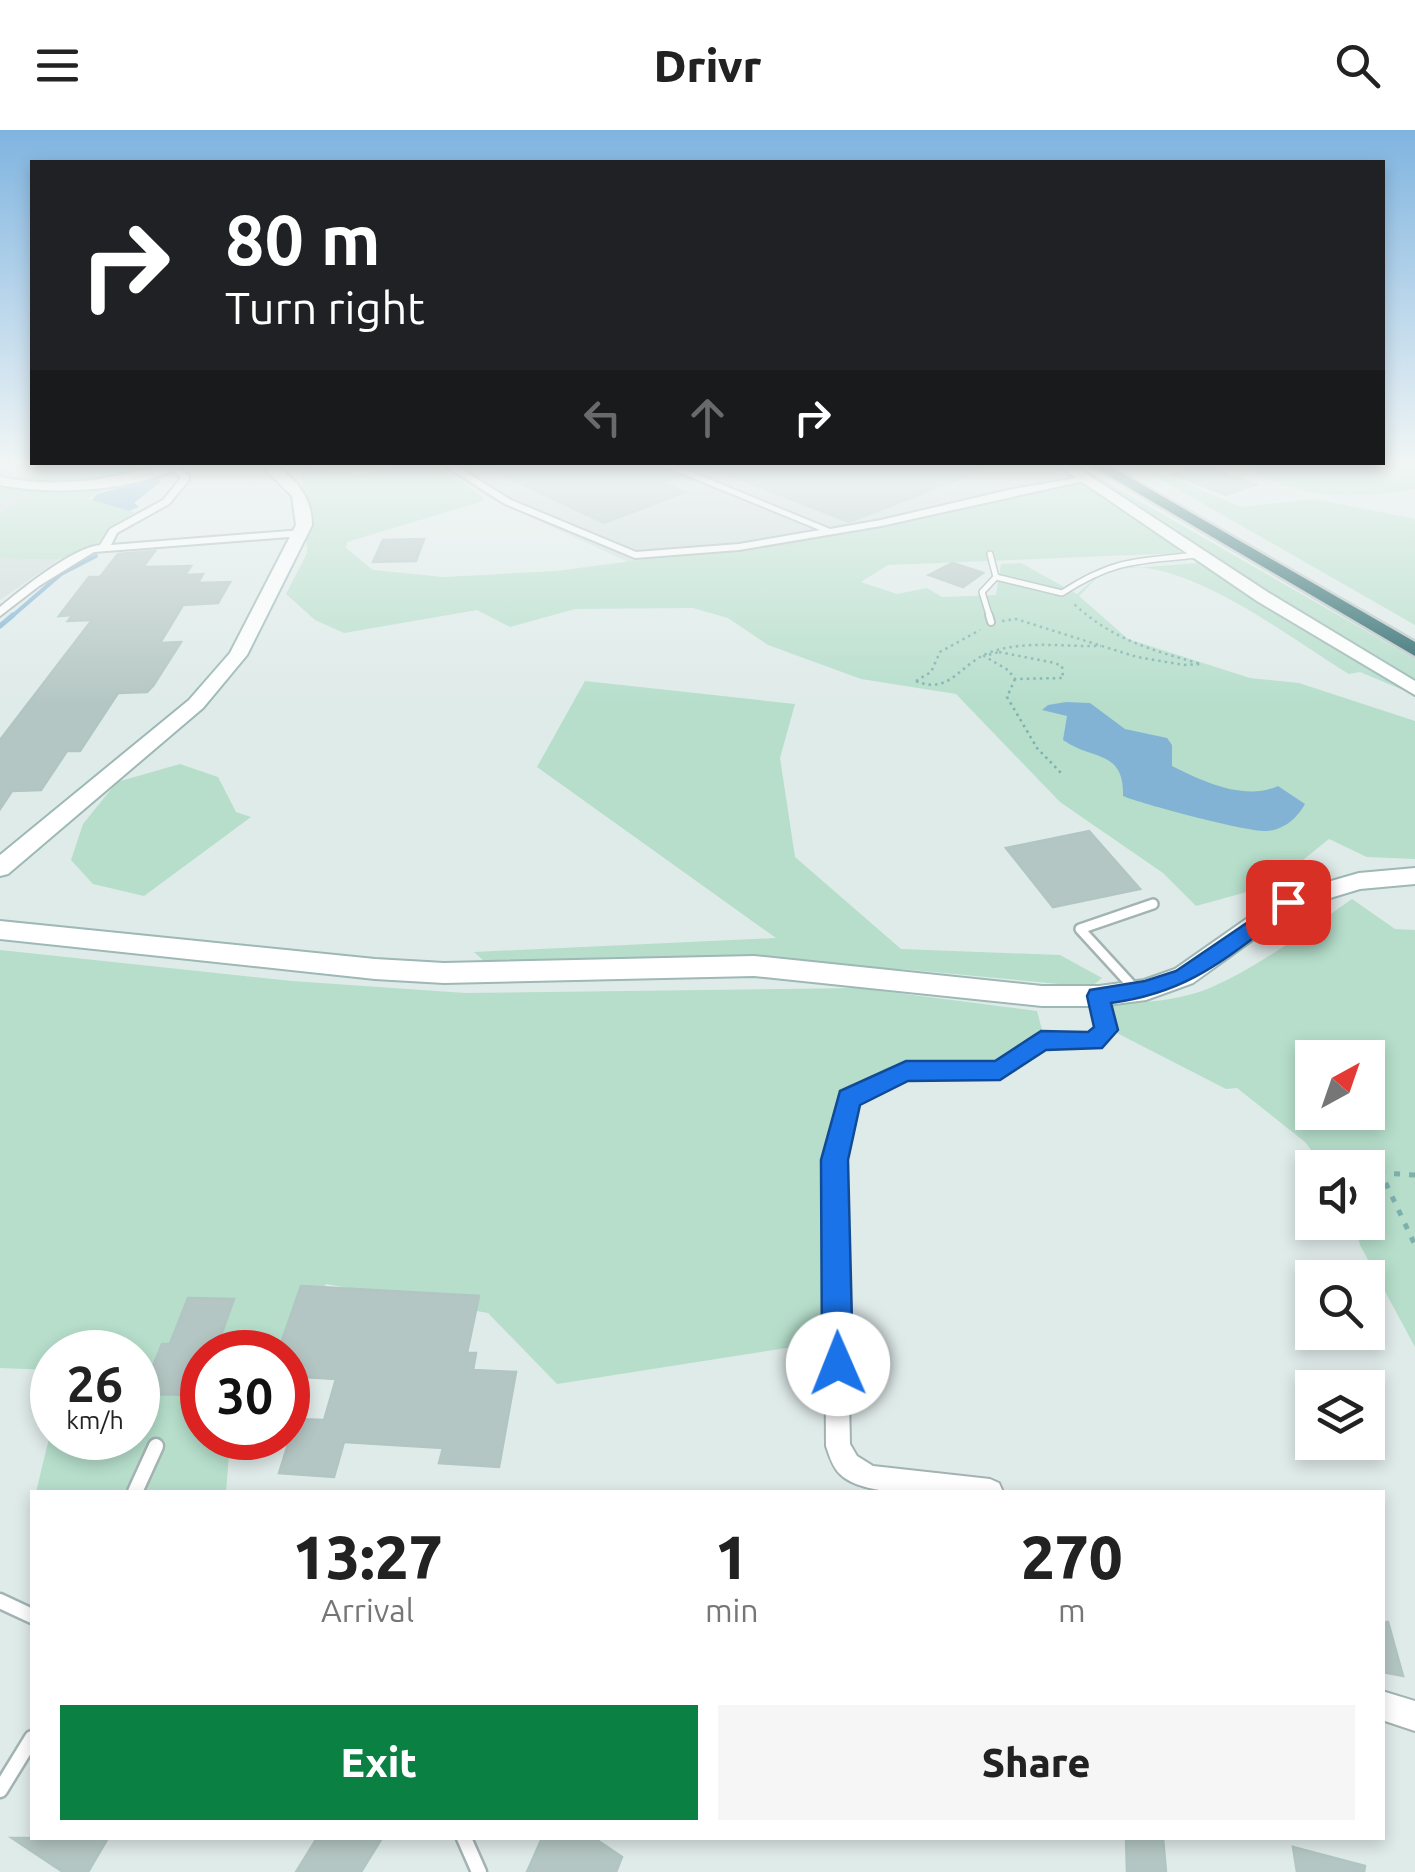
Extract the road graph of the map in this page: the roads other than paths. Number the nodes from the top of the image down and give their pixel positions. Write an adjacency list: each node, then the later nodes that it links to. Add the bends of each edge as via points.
1 (107, 542): 9 (street)
2 (179, 542): 9 (street)
3 (297, 542): 18 (street, via 238,655 196,704)
4 (605, 542): 5 (street, via 635,555)
5 (765, 542)
6 (1184, 542): 11 (street)
7 (1219, 542): 16 (highway)
8 (1252, 542): 15 (highway)
9 (104, 548): 13 (street, via 75,556)
10 (990, 554): 12 (lane)
11 (1200, 554): 12 (lane, via 1121,564 1062,594); 17 (street)
12 (996, 577): 14 (lane, via 982,592)
13 (0, 614)
14 (992, 622)
15 (1415, 635)
16 (1415, 650)
17 (1415, 690)
18 (0, 868)
19 (1415, 876): 22 (street, via 1359,881 1288,902 1184,976)
20 (1153, 904): 22 (lane, via 1080,928)
21 (0, 930): 23 (street, via 375,969 754,966)
22 (1137, 991): 23 (street)
23 (1098, 996): 26 (street, via 1106,1030 1093,1041 1041,1041 1000,1070 906,1071 849,1098 834,1160 838,1446 848,1465 870,1478)
24 (150, 1460): 25 (lane)
25 (136, 1490)
26 (973, 1490)
27 (0, 1601): 28 (lane)
28 (30, 1615)
29 (1385, 1706): 30 (street)
30 (1415, 1716)
31 (30, 1741): 32 (lane)
32 (0, 1790)
33 (465, 1840): 34 (lane)
34 (479, 1872)

